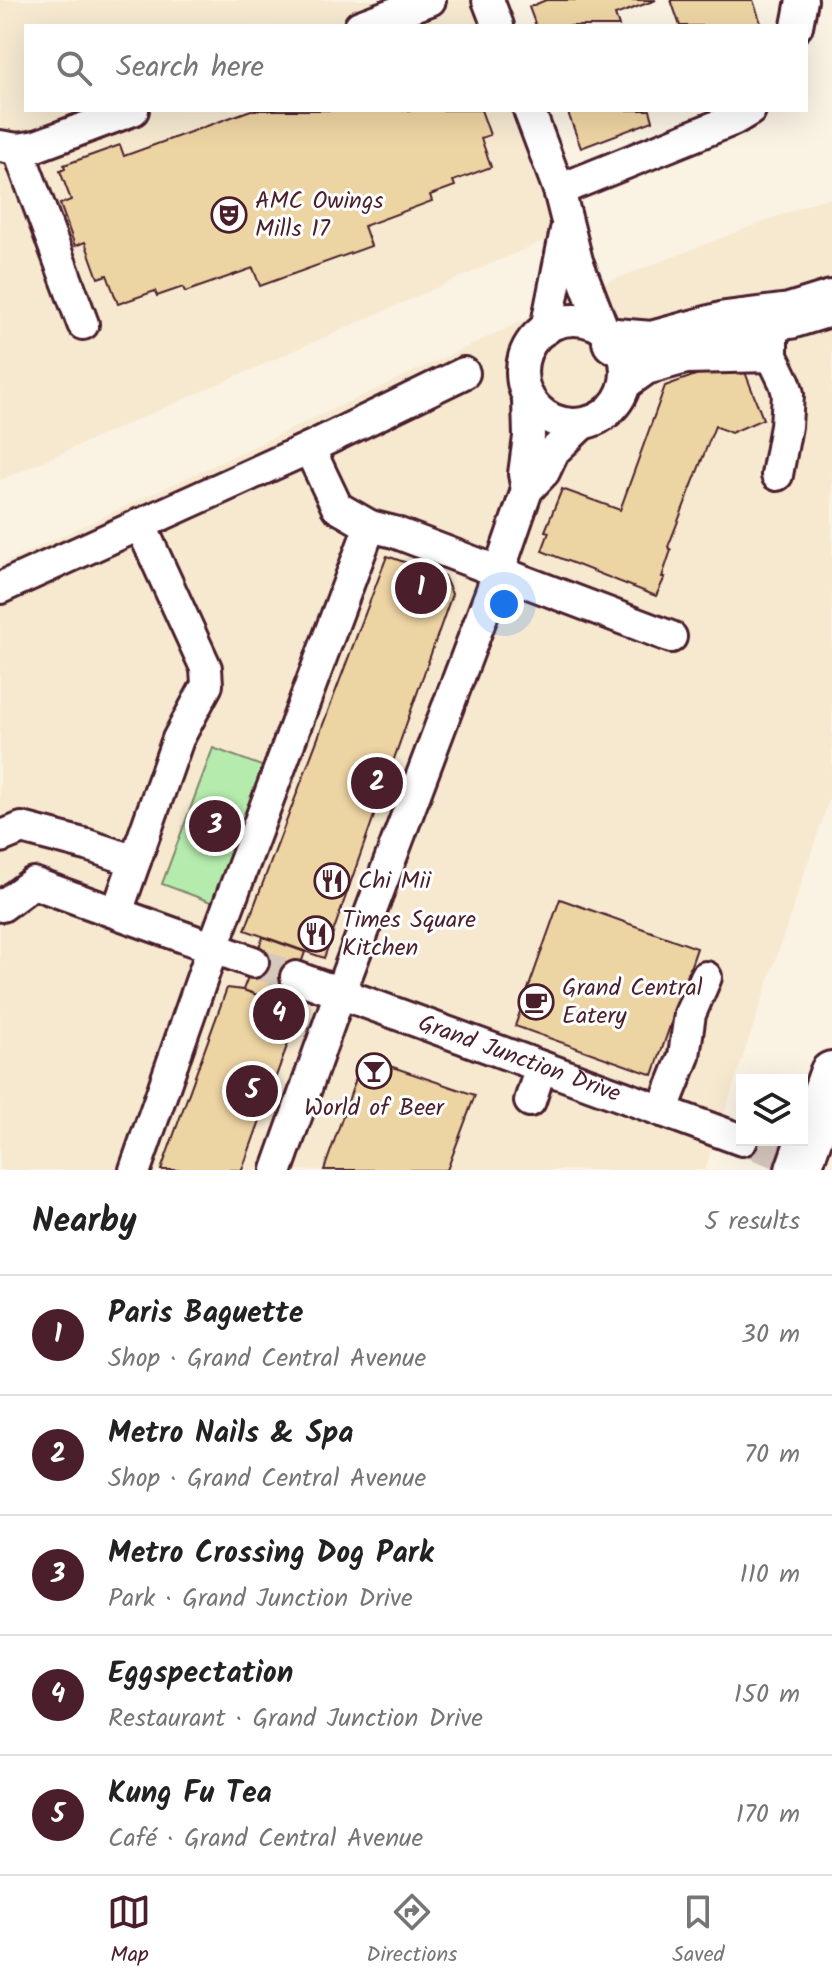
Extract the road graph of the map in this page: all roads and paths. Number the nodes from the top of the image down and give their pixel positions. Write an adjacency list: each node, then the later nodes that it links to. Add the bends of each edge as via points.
1 (430, 0): 4 (street)
2 (488, 0): 5 (street)
3 (802, 0): 6 (street)
4 (365, 24)
5 (497, 24)
6 (797, 24)
7 (128, 112): 10 (street, via 36,146)
8 (530, 112): 11 (street)
9 (747, 112): 11 (street)
10 (9, 147): 14 (street)
11 (559, 190): 12 (street)
12 (567, 224): 15 (street); 16 (street)
13 (832, 303): 17 (highway, via 790,316)
14 (83, 324)
15 (546, 329): 16 (street, via 569,320 587,321); 20 (street, via 527,348 522,365)
16 (609, 335): 17 (highway, via 652,344 726,324); 19 (street, via 623,354)
17 (772, 337): 19 (street, via 646,369); 23 (street, via 788,394)
18 (464, 373): 22 (street)
19 (625, 384): 21 (street, via 606,414)
20 (528, 399): 21 (street, via 555,421); 24 (street)
21 (582, 424): 24 (street, via 554,451)
22 (309, 448): 25 (street); 26 (street, via 337,507)
23 (777, 475)
24 (527, 490): 27 (street)
25 (140, 524): 28 (street); 31 (street, via 206,668 207,685 178,739)
26 (370, 526): 27 (street); 34 (street)
27 (499, 571): 29 (street); 38 (street)
28 (0, 588)
29 (671, 637)
30 (0, 837): 31 (street, via 22,828)
31 (135, 861): 33 (street)
32 (1, 907): 33 (street, via 33,883)
33 (117, 912): 34 (street)
34 (213, 947): 35 (street); 44 (street)
35 (253, 962)
36 (296, 977): 38 (street, Grand Junction Drive)
37 (706, 977): 42 (street)
38 (340, 993): 39 (street, Grand Junction Drive); 45 (street)
39 (541, 1067): 41 (street); 42 (street, Grand Junction Drive)
40 (832, 1074): 46 (highway)
41 (530, 1101)
42 (662, 1111): 43 (street, Grand Junction Drive)
43 (736, 1138)
44 (135, 1170)
45 (277, 1170)
46 (798, 1170)

